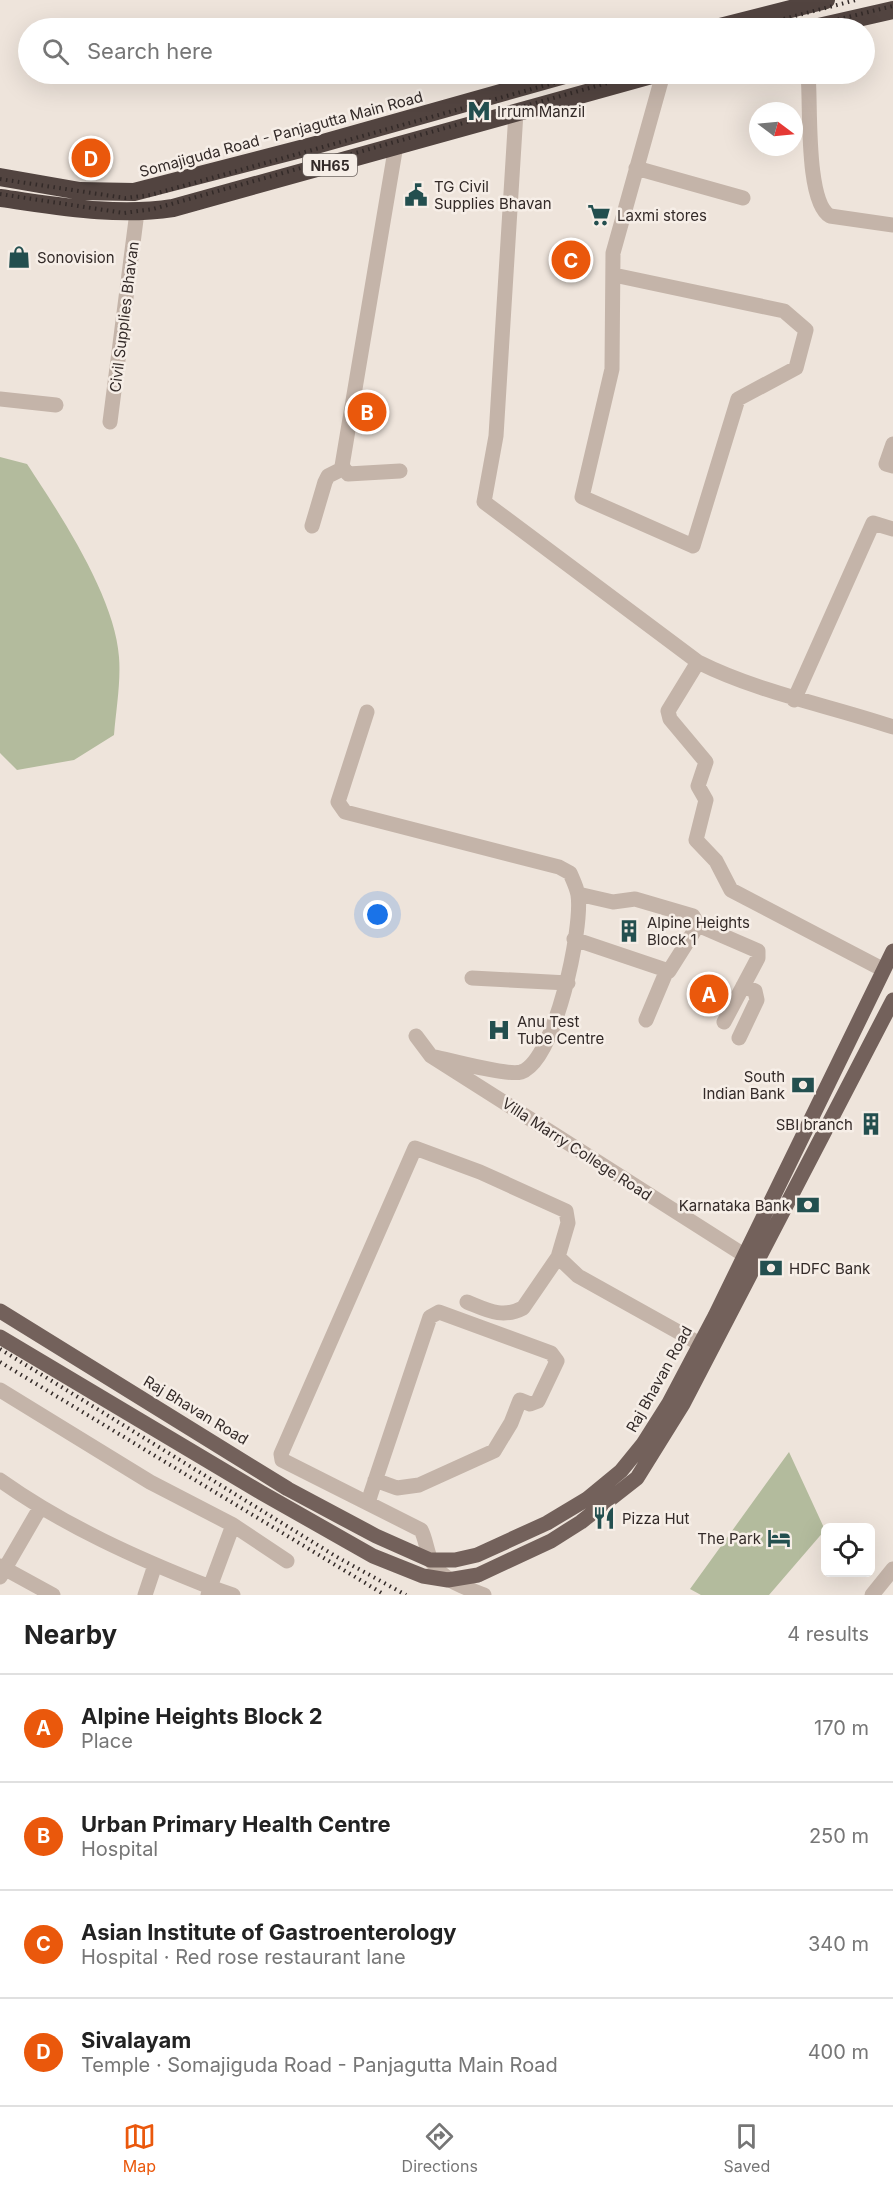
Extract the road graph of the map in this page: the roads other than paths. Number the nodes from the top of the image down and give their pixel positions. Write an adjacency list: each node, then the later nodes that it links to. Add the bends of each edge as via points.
1 (826, 0): 3 (highway)
2 (893, 10): 4 (highway)
3 (755, 18)
4 (858, 18)
5 (532, 84): 12 (highway, Somajiguda Road - Panjagutta Main Road / NH65)
6 (619, 84): 9 (highway, NH65)
7 (660, 84): 11 (street)
8 (809, 84): 18 (street, via 813,170 822,210 830,216)
9 (516, 112): 10 (highway, NH65); 29 (street, via 496,435 484,502)
10 (396, 145): 14 (highway, NH65); 25 (street)
11 (636, 168): 16 (street); 19 (street, via 613,253)
12 (219, 170): 13 (highway, Somajiguda Road - Panjagutta Main Road / NH65, via 134,192 111,193); 14 (highway)
13 (0, 177)
14 (222, 194): 17 (highway, NH65, via 173,208)
15 (0, 198): 17 (highway, NH65, via 97,211)
16 (743, 198)
17 (137, 212): 22 (street, Civil Supplies Bhavan)
18 (893, 225)
19 (614, 275): 19 (street, via 612,369 582,497 693,546 738,399 796,368 806,330 784,311)
20 (0, 399): 21 (street)
21 (56, 405)
22 (110, 422)
23 (893, 444): 24 (street, via 886,464)
24 (893, 466)
25 (342, 469): 26 (street, via 348,474); 27 (street, via 328,476)
26 (400, 471)
27 (312, 526)
28 (893, 529): 30 (street, via 873,523)
29 (698, 662): 30 (street); 37 (street, via 668,711 670,719 706,762 698,786 706,800 696,840 716,861 731,890)
30 (794, 700): 32 (street)
31 (367, 712): 33 (street, via 338,802 345,812 559,867 570,873)
32 (893, 727)
33 (578, 894): 34 (street, via 613,902 634,898 693,916); 35 (street)
34 (698, 925): 38 (street, via 672,970); 41 (street, via 758,951)
35 (574, 939): 38 (street); 40 (street)
36 (893, 951): 37 (main road, Raj Bhavan Road)
37 (882, 969): 48 (main road, Raj Bhavan Road)
38 (667, 970): 43 (street)
39 (472, 978): 40 (street)
40 (568, 983): 47 (street, via 547,1042 533,1066 519,1073)
41 (743, 986): 44 (street); 46 (street, via 755,991 757,1000)
42 (893, 1000): 65 (main road, Raj Bhavan Road, via 683,1404 636,1478 551,1541 478,1575)
43 (646, 1020)
44 (724, 1022)
45 (416, 1036): 47 (street, Villa Marry College Road)
46 (739, 1038)
47 (431, 1056): 48 (street, Villa Marry College Road)
48 (744, 1255): 53 (main road, Raj Bhavan Road)
49 (558, 1257): 50 (street, via 523,1308 499,1314); 53 (street, via 578,1276); 57 (street, via 568,1223 566,1211 415,1148 281,1454 282,1460)
50 (467, 1302)
51 (0, 1311): 60 (main road, Raj Bhavan Road, via 288,1489)
52 (0, 1337): 65 (main road, Raj Bhavan Road, via 372,1556 396,1568)
53 (700, 1344): 60 (main road, Raj Bhavan Road, via 648,1437 613,1478 567,1511 477,1555)
54 (0, 1390): 59 (street, via 150,1482)
55 (0, 1480): 58 (street)
56 (375, 1480): 56 (street, via 397,1488 419,1485 494,1451 520,1400 530,1404 538,1401 557,1361 551,1353 439,1312 430,1317); 57 (street)
57 (368, 1503): 60 (street, via 421,1530)
58 (40, 1508): 62 (street, via 126,1554); 64 (street)
59 (233, 1525): 61 (street); 66 (street)
60 (430, 1560): 65 (street)
61 (288, 1561)
62 (155, 1565): 66 (street); 68 (street)
63 (893, 1569): 71 (street)
64 (1, 1570): 67 (street)
65 (448, 1580): 70 (street)
66 (209, 1591): 69 (street)
67 (53, 1595)
68 (145, 1595)
69 (233, 1595)
70 (484, 1595)
71 (872, 1595)

